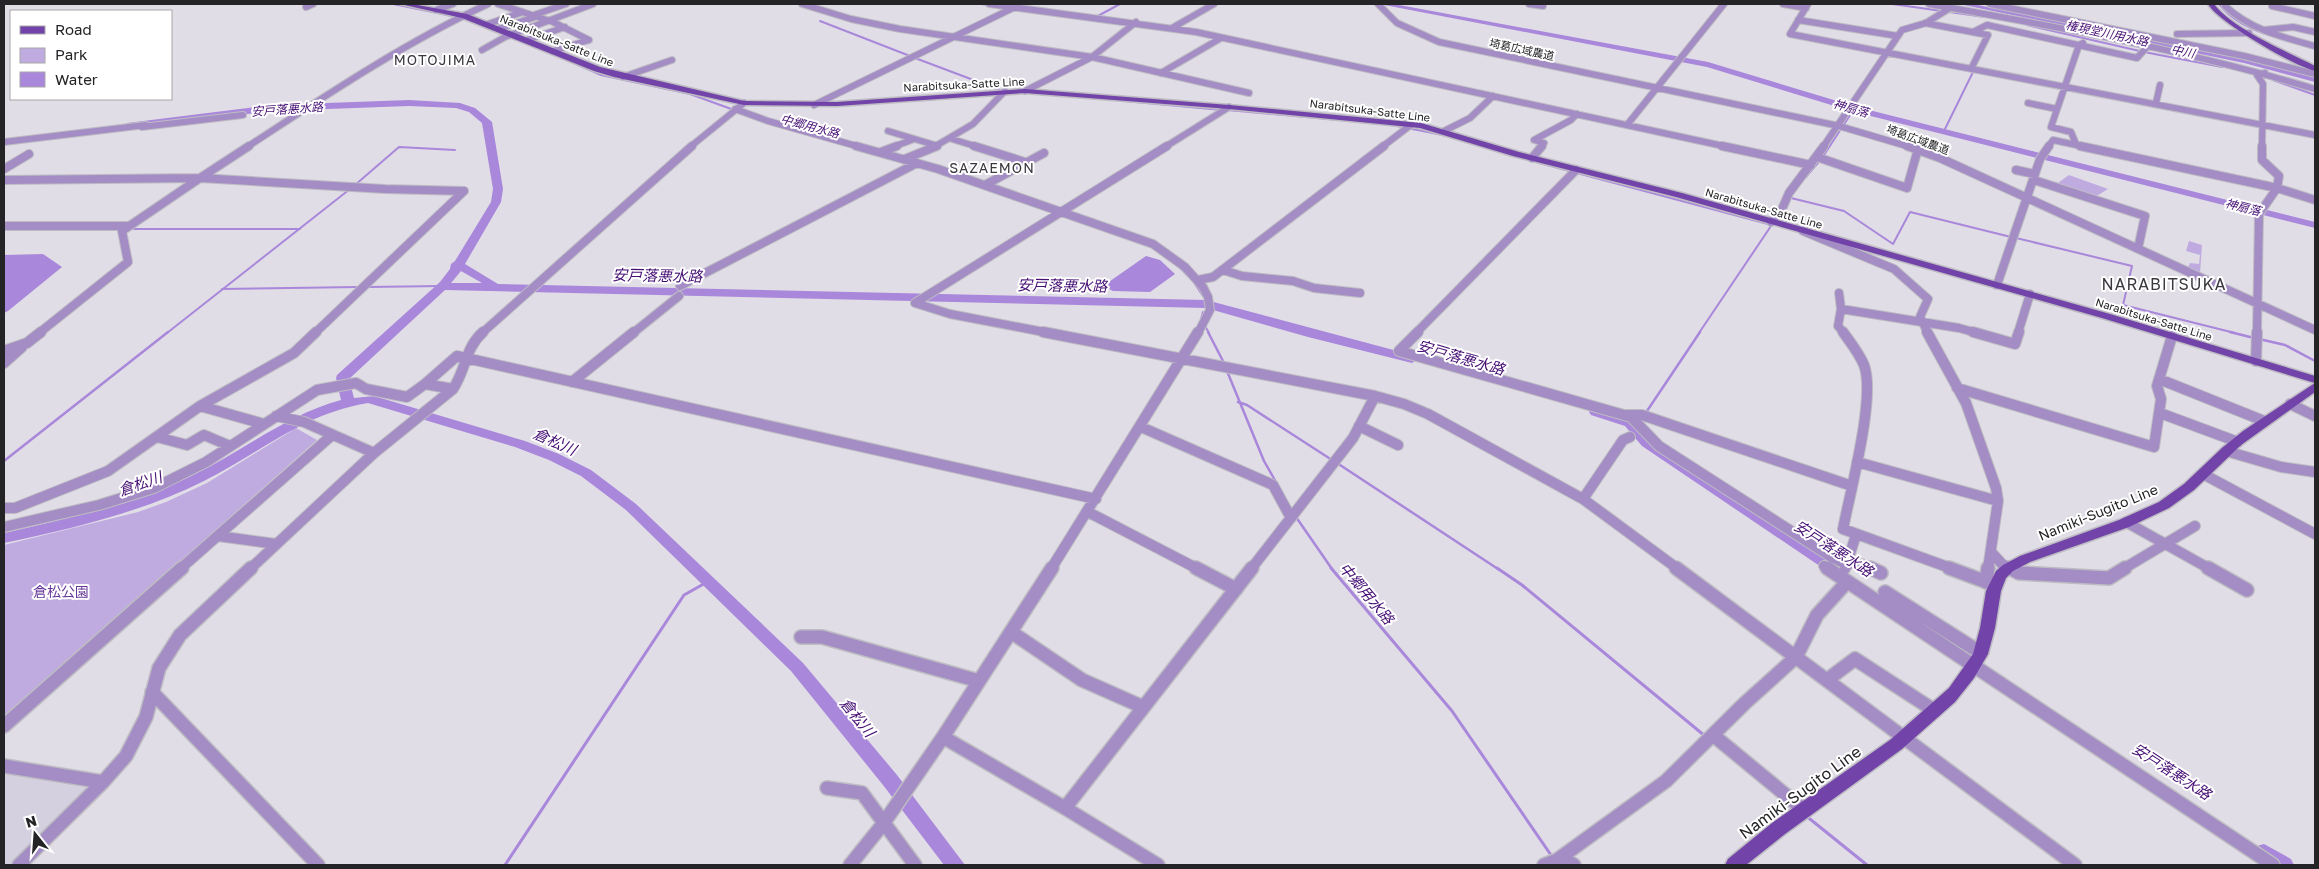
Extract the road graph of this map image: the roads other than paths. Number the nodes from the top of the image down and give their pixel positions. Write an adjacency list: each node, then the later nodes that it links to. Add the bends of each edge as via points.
1 (313, 4): 26 (street)
2 (403, 4): 19 (main road, Narabitsuka-Satte Line)
3 (452, 4): 29 (street)
4 (488, 4): 33 (street)
5 (498, 4): 31 (street)
6 (566, 4): 35 (street)
7 (597, 4): 20 (street)
8 (802, 4): 53 (street, via 822,12 913,33)
9 (989, 4): 27 (street)
10 (1023, 4): 27 (street)
11 (1214, 4): 44 (street)
12 (1370, 4): 21 (street, via 1374,8)
13 (1529, 4): 22 (street)
14 (1724, 4): 72 (street)
15 (1783, 4): 23 (street)
16 (1929, 4): 28 (street)
17 (1990, 4): 68 (street, via 2244,56)
18 (2212, 4): 47 (main road, via 2221,17)
19 (418, 5): 29 (main road, Narabitsuka-Satte Line)
20 (591, 5): 37 (street)
21 (1380, 6): 72 (street, 埼葛広域農道, via 1402,26 1439,42)
22 (1543, 6)
23 (1807, 6): 36 (street)
24 (2225, 6): 45 (street, via 2236,17)
25 (2272, 6): 30 (street)
26 (306, 7)
27 (1016, 7): 39 (street); 53 (street)
28 (1950, 8): 40 (street); 52 (street)
29 (436, 10): 33 (main road, Narabitsuka-Satte Line)
30 (2288, 10): 32 (street); 34 (street)
31 (523, 12): 35 (street); 41 (street)
32 (2279, 13)
33 (464, 16): 41 (main road, Narabitsuka-Satte Line); 115 (street, via 445,24 310,106)
34 (2315, 16)
35 (533, 17): 37 (street); 43 (street)
36 (1798, 20): 51 (street); 61 (street, via 1790,34)
37 (549, 21): 42 (street); 50 (street)
38 (1916, 21): 40 (street)
39 (1136, 22): 44 (street); 62 (street)
40 (1926, 23): 46 (street); 51 (street, via 1902,30)
41 (488, 24): 43 (main road, Narabitsuka-Satte Line)
42 (565, 27): 55 (street); 60 (street, via 589,40)
43 (498, 28): 50 (main road, Narabitsuka-Satte Line)
44 (1172, 28): 54 (street)
45 (2259, 30): 47 (street); 48 (street, via 2293,27); 57 (street)
46 (1974, 32): 56 (street, via 1987,25); 64 (street, via 1988,34)
47 (2248, 32): 49 (street); 65 (main road)
48 (2315, 32)
49 (2177, 34)
50 (509, 36): 55 (main road, Narabitsuka-Satte Line); 59 (street, via 492,41)
51 (1898, 36): 61 (street)
52 (2096, 37): 56 (street); 58 (street)
53 (952, 38): 62 (street); 82 (street)
54 (1222, 38): 66 (street); 78 (street)
55 (526, 40): 60 (main road, Narabitsuka-Satte Line)
56 (2079, 45): 58 (street, via 2137,58); 70 (street)
57 (2315, 46)
58 (2146, 48): 67 (street)
59 (480, 50)
60 (553, 51): 69 (main road, Narabitsuka-Satte Line)
61 (1889, 51): 64 (street); 91 (street)
62 (1092, 57): 66 (street); 75 (street)
63 (672, 60): 69 (street)
64 (1972, 67): 70 (street)
65 (2315, 69)
66 (1161, 73): 76 (street)
67 (2265, 73): 73 (street); 88 (street, via 2258,75 2263,84)
68 (2315, 74)
69 (623, 77): 80 (main road, Narabitsuka-Satte Line)
70 (2065, 85): 79 (street); 85 (street)
71 (2151, 87): 79 (street, via 2159,87)
72 (1656, 88): 90 (street); 91 (street, 埼葛広域農道)
73 (2315, 89)
74 (1005, 91): 75 (main road, Narabitsuka-Satte Line); 82 (main road, Narabitsuka-Satte Line); 96 (street, via 998,102)
75 (1025, 91): 84 (main road, Narabitsuka-Satte Line)
76 (1249, 93)
77 (2138, 93): 79 (street)
78 (1493, 96): 86 (street); 93 (street, via 1470,118)
79 (2157, 100): 88 (street)
80 (744, 102): 82 (main road, Narabitsuka-Satte Line); 83 (street)
81 (2028, 103): 85 (street)
82 (814, 105)
83 (735, 109): 101 (street); 142 (street, via 474,340)
84 (1226, 109): 89 (main road, Narabitsuka-Satte Line); 121 (street)
85 (2057, 109): 98 (street, via 2051,127 2071,132)
86 (1577, 114): 90 (street); 105 (street, via 1534,140 1544,143)
87 (243, 115): 97 (street, via 41,135)
88 (2262, 123): 94 (street); 118 (street, via 2262,160 2279,176)
89 (1412, 124): 93 (main road, Narabitsuka-Satte Line); 127 (street)
90 (1627, 125): 109 (street)
91 (1839, 126): 100 (street, 埼葛広域農道); 104 (street)
92 (888, 131): 95 (street)
93 (1444, 131): 105 (main road, Narabitsuka-Satte Line)
94 (2315, 135)
95 (914, 139): 99 (street); 101 (street)
96 (952, 140): 99 (street); 107 (street)
97 (4, 142)
98 (2076, 144): 114 (street, via 2054,140 2042,156); 118 (street)
99 (938, 146): 106 (street)
100 (1918, 149): 104 (street, via 1907,188); 119 (street, 埼葛広域農道)
101 (881, 152): 106 (street)
102 (1044, 153): 107 (street)
103 (29, 154): 110 (street)
104 (1817, 157): 109 (street)
105 (1532, 158): 113 (main road, Narabitsuka-Satte Line)
106 (905, 159): 108 (street)
107 (1025, 162): 117 (street)
108 (917, 163): 117 (street); 130 (street)
109 (1811, 164): 122 (street)
110 (8, 165): 111 (street)
111 (4, 169)
112 (2016, 170): 114 (street)
113 (1575, 171): 122 (main road, Narabitsuka-Satte Line, via 1679,195); 158 (street, via 1399,351)
114 (2034, 177): 119 (street); 126 (street, via 2145,216)
115 (200, 178): 116 (street); 124 (street); 155 (street, via 464,191 294,353)
116 (4, 180)
117 (985, 185): 121 (street)
118 (2277, 188): 120 (street); 135 (street, via 2260,211)
119 (2028, 198): 126 (street, 埼葛広域農道); 129 (street)
120 (2315, 200)
121 (1060, 212): 128 (street, via 1155,244); 143 (street, via 915,303 950,314)
122 (1771, 222): 125 (main road, Narabitsuka-Satte Line)
123 (4, 226): 124 (street)
124 (128, 226): 140 (street, via 122,231 128,262)
125 (1799, 230): 129 (main road, Narabitsuka-Satte Line); 137 (street, via 1904,276 1928,299 1920,317)
126 (2136, 248): 135 (street, 埼葛広域農道)
127 (1223, 270): 128 (street, via 1213,277); 131 (street, via 1242,276)
128 (1198, 280): 143 (street, via 1210,304)
129 (1997, 285): 133 (main road, Narabitsuka-Satte Line)
130 (680, 286)
131 (1360, 293)
132 (1839, 294): 136 (street)
133 (2030, 294): 137 (street, via 2015,344 1959,328); 139 (main road, Narabitsuka-Satte Line)
134 (679, 296): 148 (street)
135 (2258, 304): 138 (street, 埼葛広域農道); 144 (street)
136 (1841, 309): 137 (street); 172 (street, via 1838,326 1864,365 1868,387)
137 (1922, 322): 151 (street)
138 (2315, 330)
139 (2172, 336): 144 (main road, Narabitsuka-Satte Line); 146 (street)
140 (27, 343): 141 (street); 145 (street)
141 (4, 351)
142 (466, 358): 148 (street); 149 (street, via 457,356); 152 (street, via 462,378)
143 (1182, 358): 153 (street); 163 (street)
144 (2256, 361): 147 (main road, Narabitsuka-Satte Line)
145 (4, 363)
146 (2159, 379): 156 (street); 160 (street)
147 (2315, 380)
148 (572, 382): 176 (street)
149 (425, 384): 152 (street); 157 (street, via 407,397 366,389 356,383 316,390)
150 (2315, 387): 154 (main road, Namiki-Sugito Line)
151 (1957, 388): 156 (street, via 2154,447); 178 (street, via 1966,403)
152 (453, 389): 171 (street)
153 (1375, 396): 162 (street); 177 (street, via 1428,414)
154 (2290, 404): 159 (street); 160 (main road, Namiki-Sugito Line)
155 (200, 406): 161 (street); 165 (street)
156 (2160, 413): 167 (street)
157 (276, 416): 161 (street); 164 (street, via 304,422)
158 (1626, 416): 175 (street, via 1642,416); 193 (street, via 1638,422 1659,446 1833,558)
159 (2315, 416)
160 (2264, 421): 167 (main road, Namiki-Sugito Line)
161 (264, 424): 169 (street)
162 (1359, 426): 168 (street); 181 (street)
163 (1141, 427): 176 (street); 181 (street, via 1273,485)
164 (331, 436): 171 (street); 187 (street)
165 (157, 437): 169 (street, via 187,445 204,435); 179 (street, via 108,471 15,508)
166 (1630, 437): 177 (street, via 1623,440)
167 (2238, 442): 170 (main road, Namiki-Sugito Line)
168 (1398, 445)
169 (230, 446): 184 (street, via 179,476 131,496)
170 (2226, 451): 173 (street, via 2281,467); 174 (main road, Namiki-Sugito Line)
171 (374, 453): 188 (street)
172 (1857, 462): 175 (street); 178 (street)
173 (2315, 472)
174 (2202, 474): 182 (main road, Namiki-Sugito Line, via 2172,501); 185 (street)
175 (1852, 486): 186 (street, via 1843,529)
176 (1096, 499): 180 (street)
177 (1583, 499): 201 (street)
178 (1998, 501): 190 (street)
179 (4, 508)
180 (1088, 512): 196 (street); 199 (street)
181 (1291, 518): 196 (street)
182 (2126, 522): 189 (street); 192 (main road, Namiki-Sugito Line)
183 (2195, 526): 189 (street)
184 (4, 527)
185 (2315, 534)
186 (1856, 535): 193 (street); 195 (street)
187 (218, 536): 188 (street); 208 (street)
188 (276, 544): 205 (street, via 180,635 159,668)
189 (2165, 544): 192 (street, via 2110,578 2019,573); 197 (street)
190 (1991, 552): 192 (street); 195 (street)
191 (1824, 566): 193 (street)
192 (2008, 568): 195 (main road, Namiki-Sugito Line)
193 (1846, 570): 194 (street); 201 (street, via 1817,615); 202 (street)
194 (1882, 573)
195 (1991, 583): 202 (main road, Namiki-Sugito Line, via 1986,638)
196 (1236, 589): 206 (street)
197 (2247, 590)
198 (1885, 592): 202 (street)
199 (1011, 632): 204 (street); 206 (street, via 1082,680)
200 (801, 636): 204 (street, via 822,637)
201 (1796, 657): 203 (street); 209 (street)
202 (1978, 660): 207 (main road, Namiki-Sugito Line, via 1959,687); 228 (street)
203 (1827, 680): 207 (street, via 1855,659); 211 (street)
204 (979, 681): 210 (street)
205 (152, 692): 213 (street, via 146,717 135,740 126,756); 220 (street)
206 (1143, 707): 215 (street)
207 (1935, 711): 211 (main road, Namiki-Sugito Line)
208 (4, 726)
209 (1713, 735): 216 (street); 218 (street, via 1666,781)
210 (943, 737): 215 (street); 217 (street)
211 (1904, 738): 216 (main road, Namiki-Sugito Line); 227 (street)
212 (4, 766): 213 (street)
213 (103, 782): 219 (street)
214 (828, 788): 217 (street, via 862,793)
215 (1064, 808): 223 (street)
216 (1804, 810): 226 (main road, Namiki-Sugito Line)
217 (883, 824): 221 (street); 222 (street)
218 (1561, 857): 224 (street); 225 (street)
219 (19, 865)
220 (318, 865)
221 (850, 865)
222 (915, 865)
223 (1158, 865)
224 (1544, 865)
225 (1574, 865)
226 (1734, 865)
227 (2075, 865)
228 (2273, 865)

